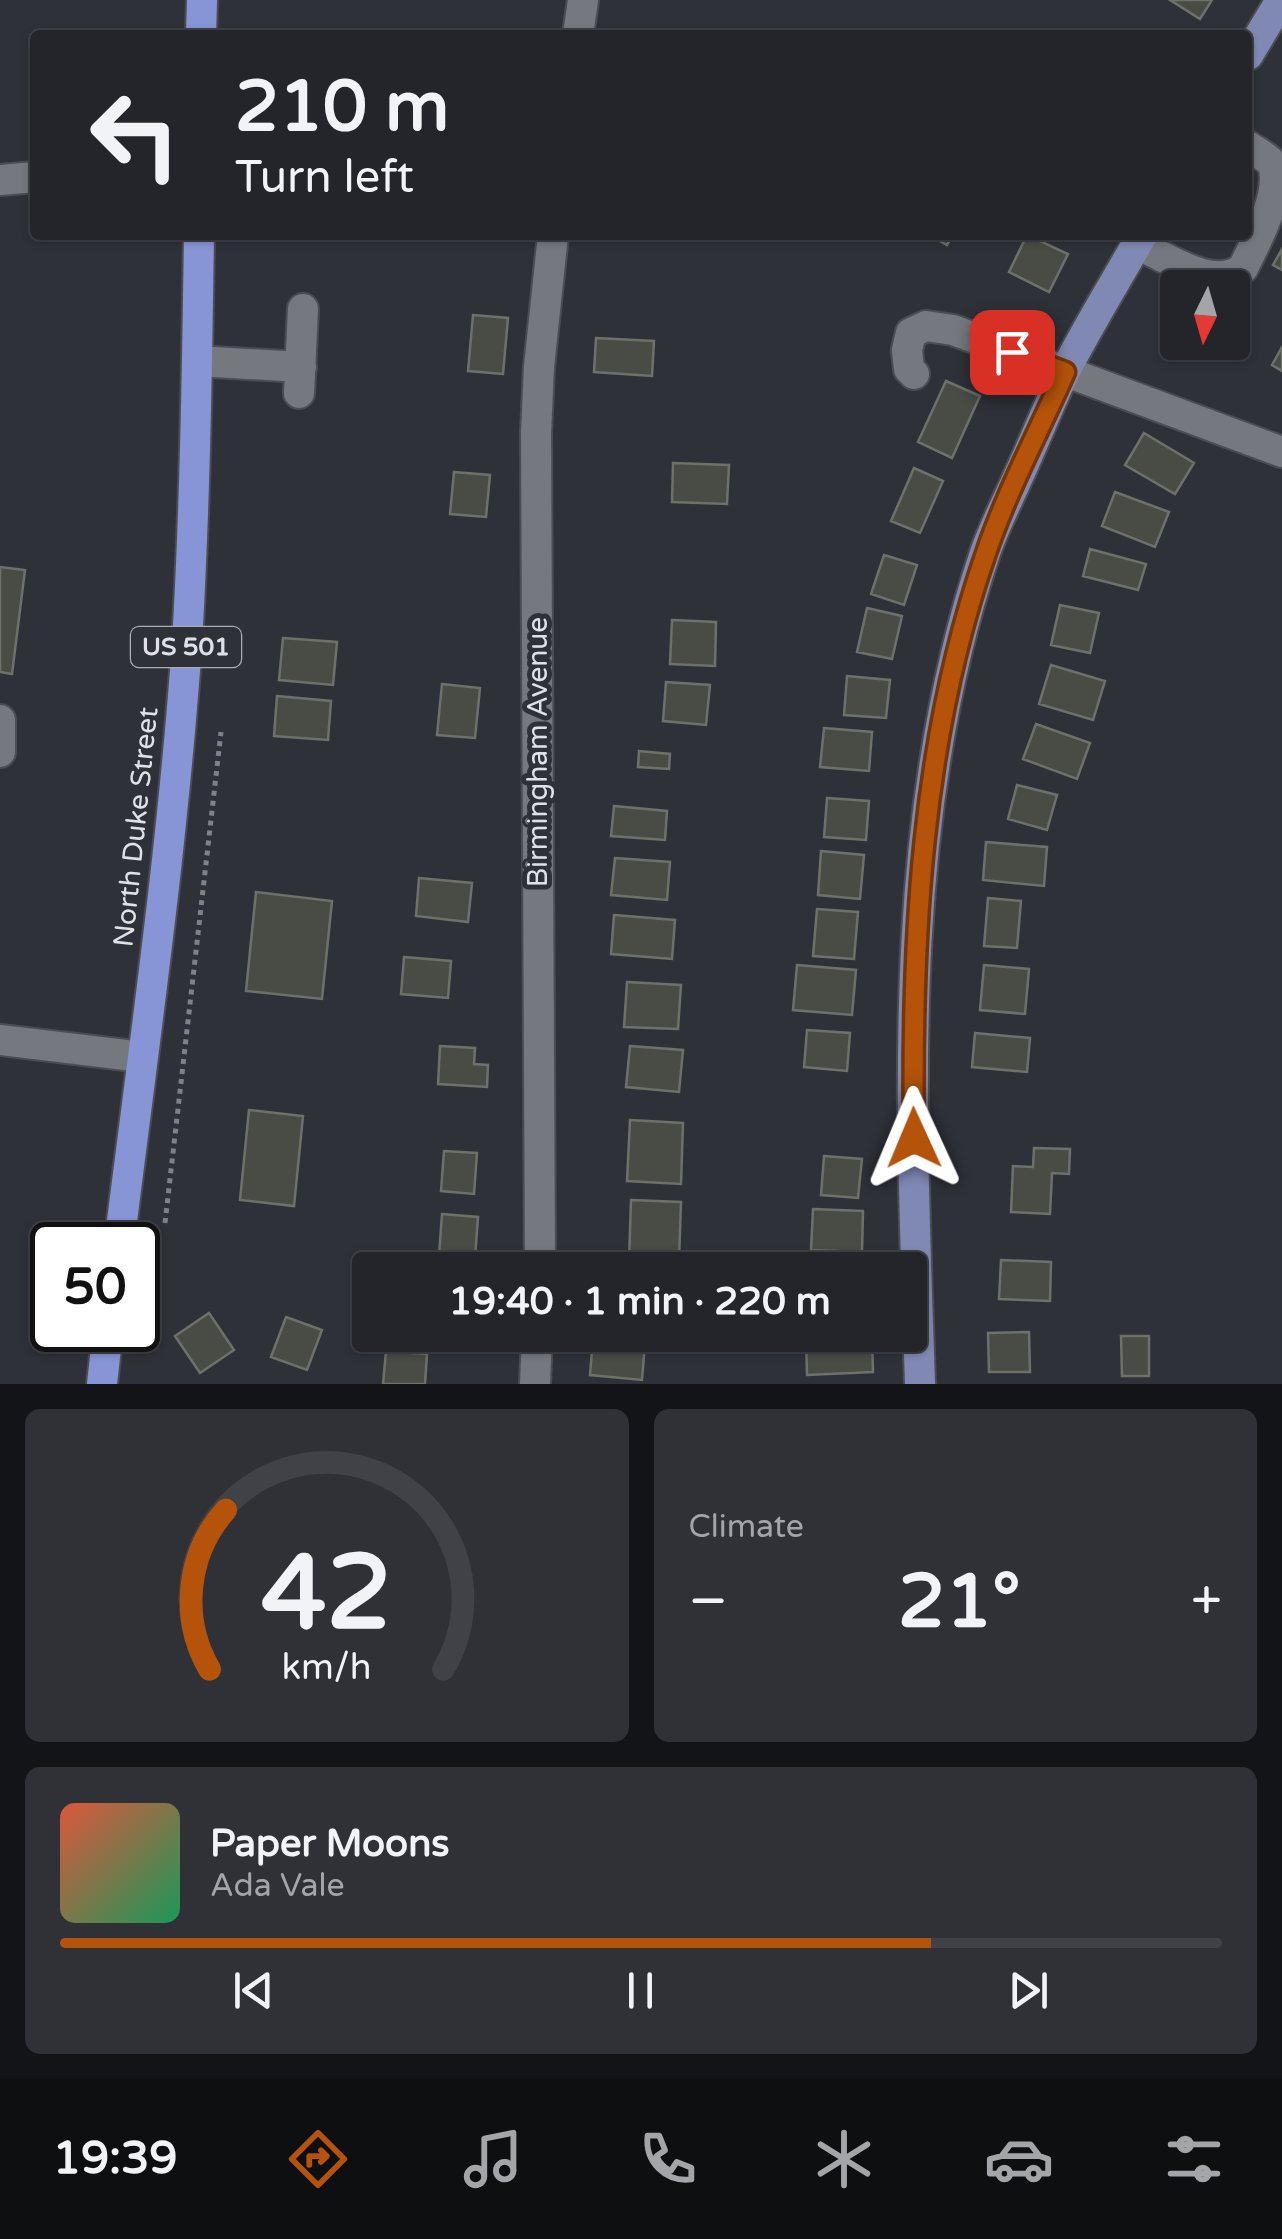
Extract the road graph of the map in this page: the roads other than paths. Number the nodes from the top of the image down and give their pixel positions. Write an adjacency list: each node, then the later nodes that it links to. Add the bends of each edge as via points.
1 (202, 0): 4 (highway)
2 (583, 0): 5 (street)
3 (1280, 0): 6 (main road)
4 (202, 30)
5 (579, 30)
6 (1252, 48)
7 (1252, 149): 13 (street, via 1272,162 1278,178 1276,199 1244,268 1215,277)
8 (30, 177): 9 (street)
9 (0, 180)
10 (199, 240): 15 (highway, North Duke Street / US 501)
11 (552, 240): 24 (street, Birmingham Avenue, via 536,433)
12 (1138, 240): 16 (main road)
13 (1141, 240)
14 (302, 309): 15 (street, via 300,380)
15 (197, 361): 22 (highway, North Duke Street / US 501, via 186,645)
16 (1065, 372): 17 (street, via 926,326 912,333 907,350); 18 (street); 29 (main road, via 986,550 931,779 912,1060)
17 (914, 374)
18 (1282, 452)
19 (0, 720): 20 (street)
20 (0, 752)
21 (0, 1040): 22 (street)
22 (142, 1057): 23 (highway, North Duke Street / US 501)
23 (121, 1222)
24 (540, 1252)
25 (106, 1352): 27 (highway)
26 (536, 1352): 28 (street)
27 (102, 1384)
28 (535, 1384)
29 (920, 1384)

